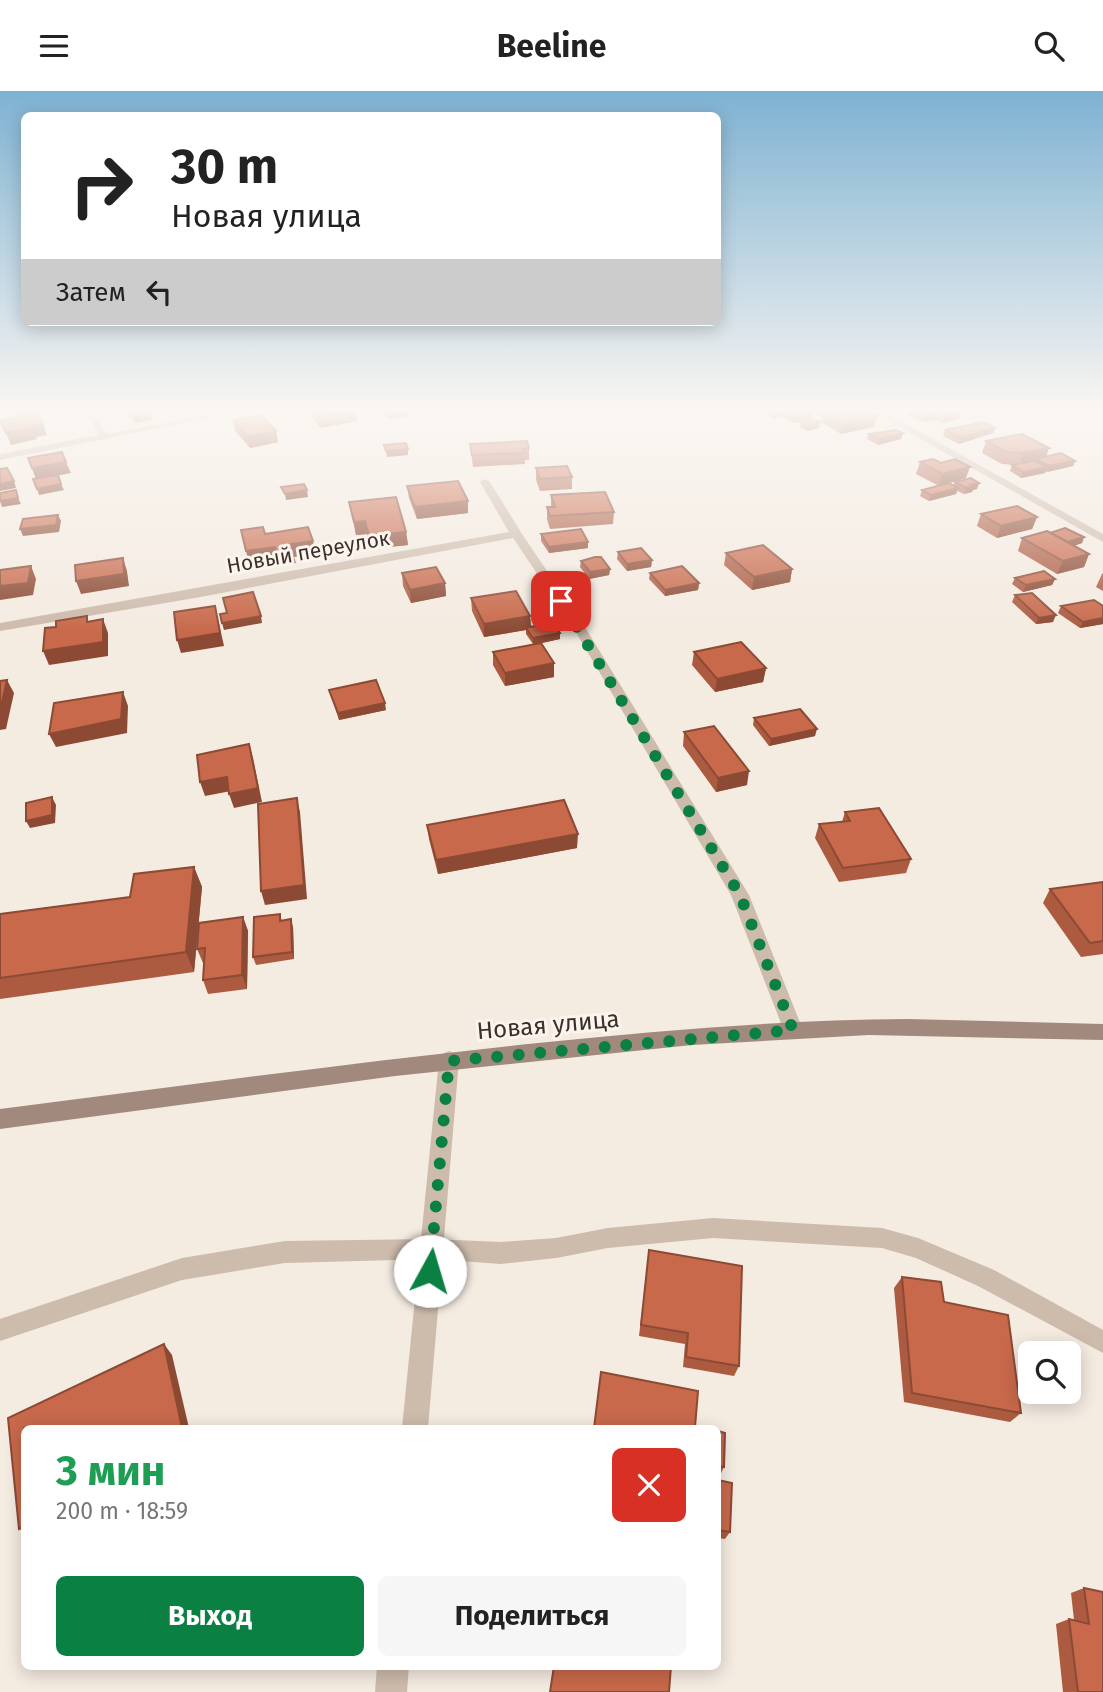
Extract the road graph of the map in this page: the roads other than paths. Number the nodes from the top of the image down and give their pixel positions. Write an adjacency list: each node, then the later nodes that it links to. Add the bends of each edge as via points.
1 (485, 482): 3 (street)
2 (1005, 483): 4 (street)
3 (516, 534): 5 (street, Новый переулок); 6 (street, via 577,624 740,895)
4 (1101, 536)
5 (0, 627)
6 (793, 1030): 7 (main road, Новая улица); 8 (main road, Новая улица)
7 (1103, 1032)
8 (449, 1061): 9 (main road, Новая улица); 10 (street)
9 (0, 1119)
10 (432, 1249): 11 (lane, via 285,1252 182,1269); 12 (lane, via 501,1252 713,1228 882,1238 918,1248 986,1278); 13 (street)
11 (0, 1330)
12 (1103, 1342)
13 (415, 1425)
14 (393, 1670): 15 (street)
15 (391, 1692)

